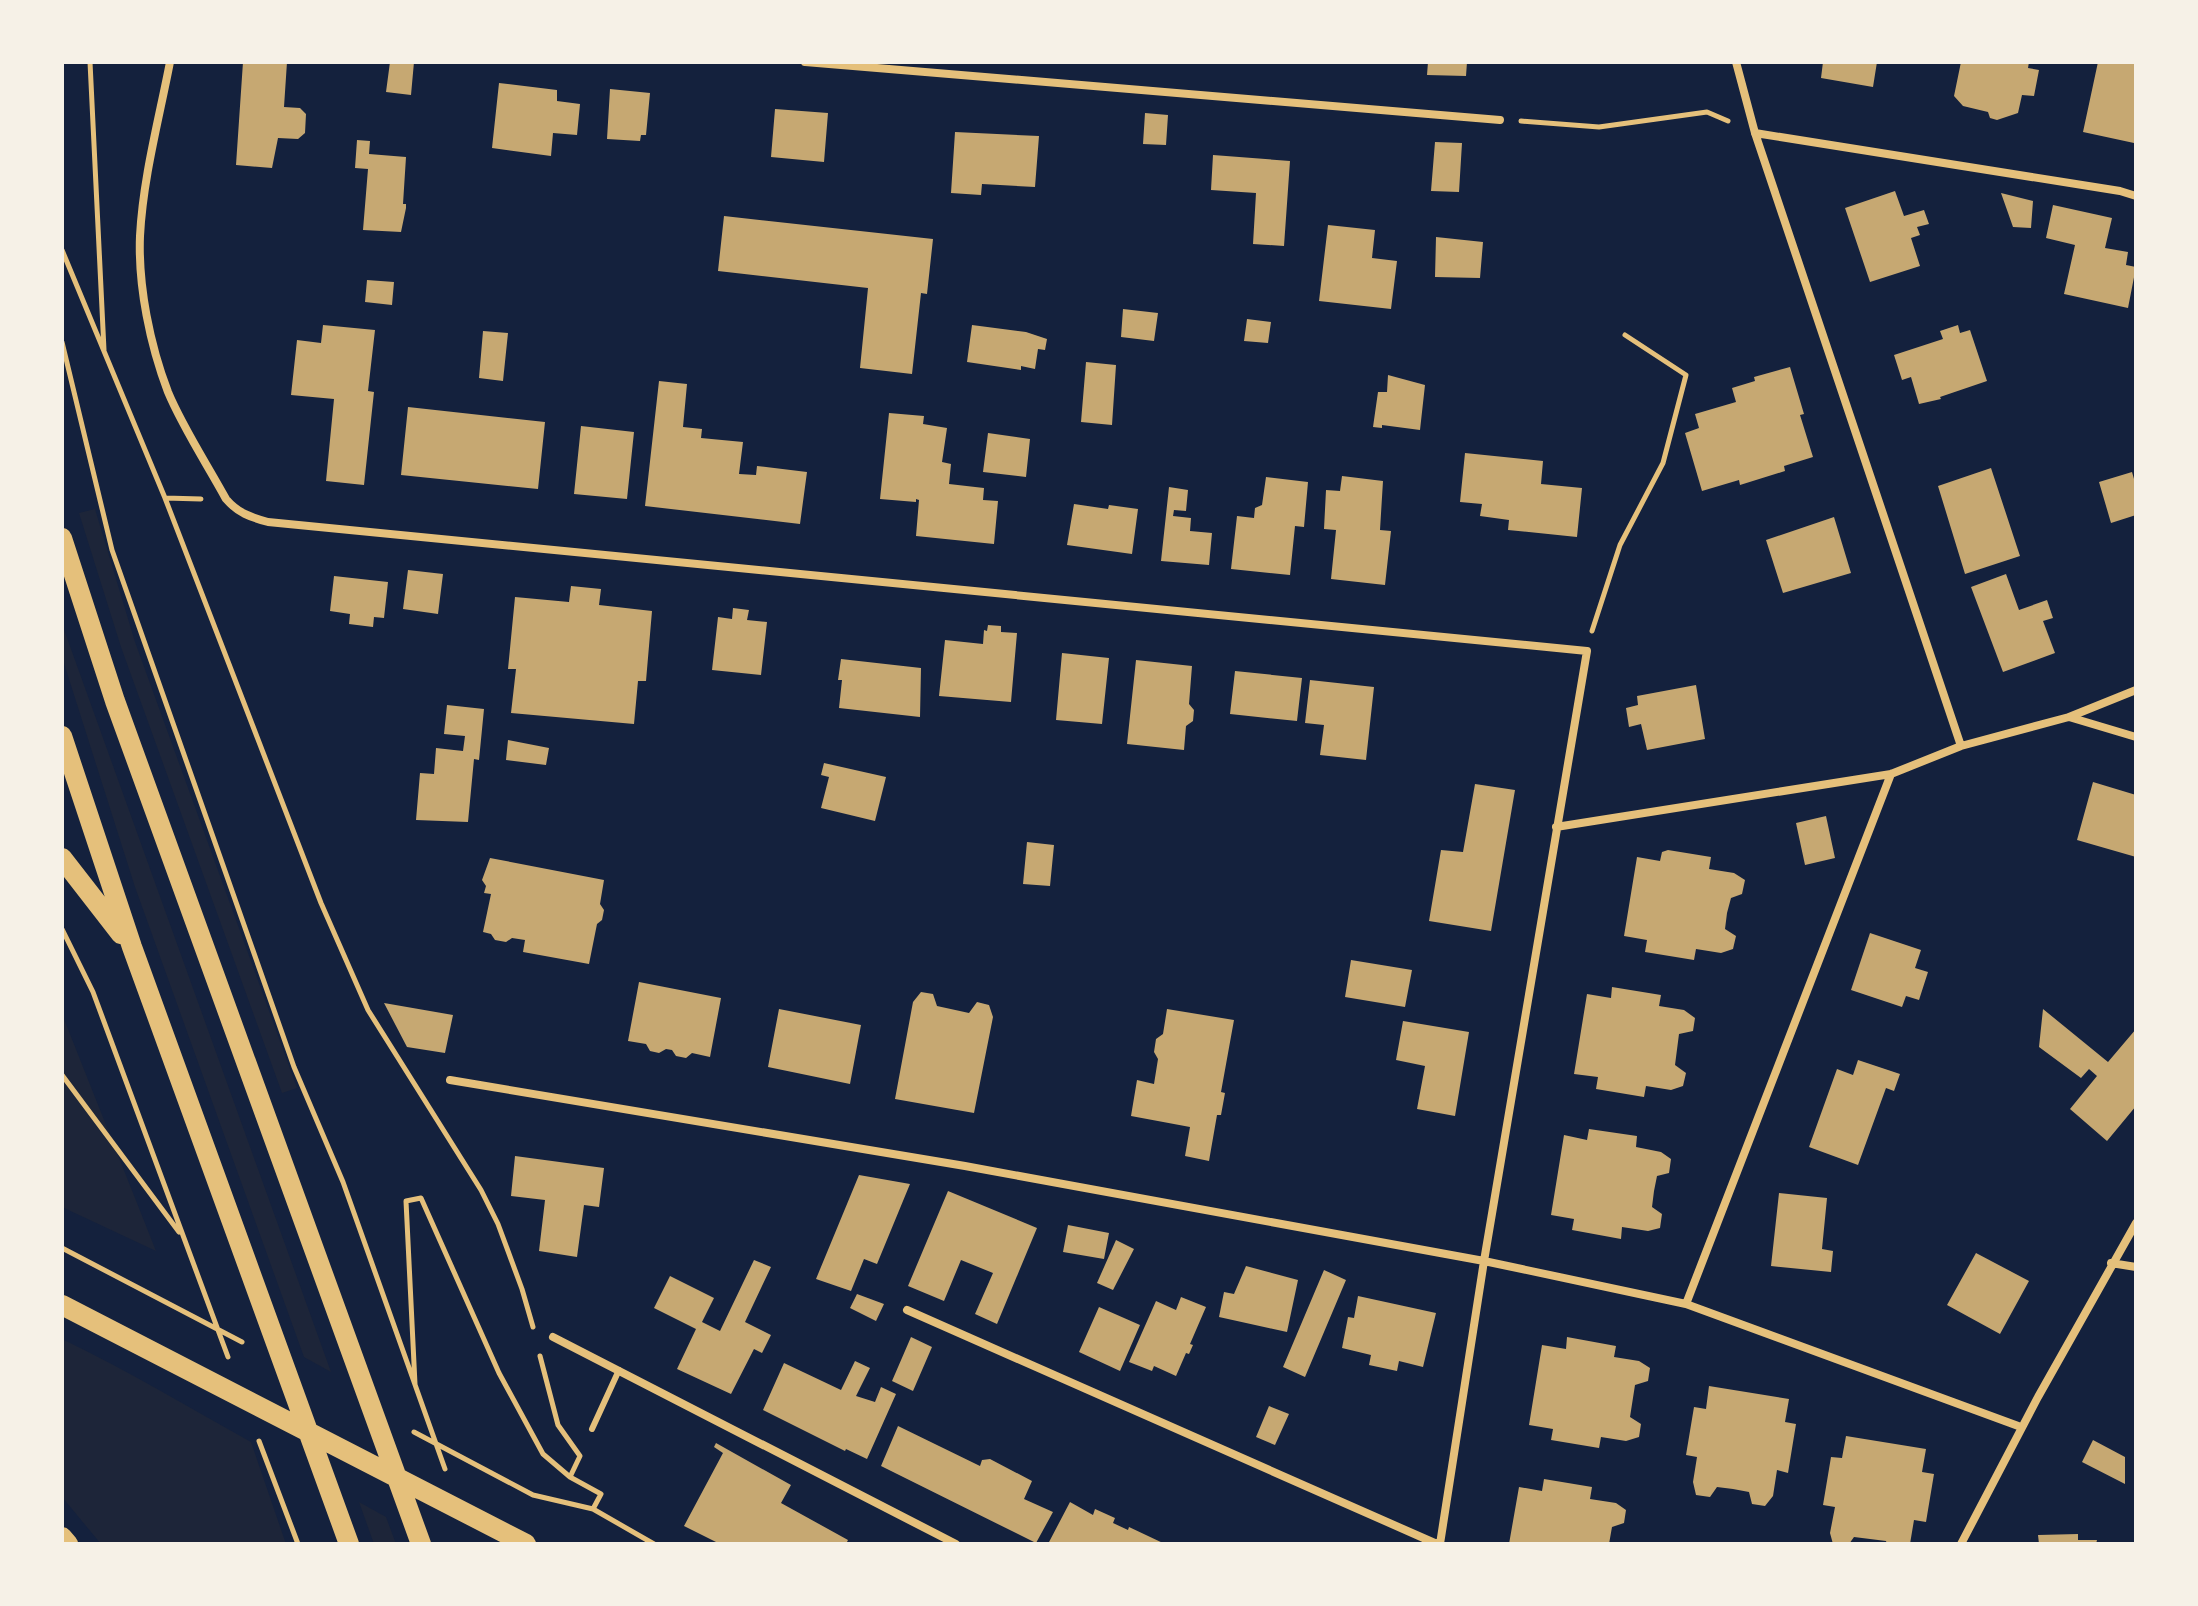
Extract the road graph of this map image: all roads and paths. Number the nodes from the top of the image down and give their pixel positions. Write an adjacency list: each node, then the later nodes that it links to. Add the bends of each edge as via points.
1 (90, 62): 11 (path)
2 (170, 62): 13 (street, via 144,194 144,289 169,393 226,499 250,517)
3 (805, 62): 5 (street)
4 (1736, 62): 6 (street)
5 (1500, 120): 6 (path, via 1599,127 1707,112)
6 (1755, 133): 7 (street); 18 (street)
7 (2136, 196)
8 (62, 250): 11 (path)
9 (1625, 335): 13 (path, via 1686,375 1663,463 1620,545)
10 (62, 342): 44 (path, via 112,550 294,1067 343,1182 416,1393 406,1201 421,1198 499,1373 543,1454)
11 (105, 355): 36 (path, via 321,903 368,1010 487,1201 518,1276)
12 (62, 538): 51 (main road, via 115,701)
13 (1587, 651): 20 (street)
14 (2136, 690): 15 (street)
15 (2069, 717): 17 (street); 18 (street)
16 (62, 736): 23 (main road)
17 (2136, 737)
18 (1961, 746): 19 (street)
19 (1891, 774): 20 (street); 33 (street)
20 (1556, 827): 29 (street)
21 (62, 858): 23 (main road)
22 (62, 929): 27 (path, via 93,992)
23 (132, 947): 50 (main road)
24 (62, 1075): 27 (path)
25 (450, 1080): 29 (street, via 965,1166)
26 (2136, 1223): 30 (street)
27 (182, 1236): 39 (path)
28 (62, 1248): 32 (path)
29 (1484, 1261): 33 (street); 55 (street)
30 (2111, 1263): 31 (street); 42 (street)
31 (2136, 1267)
32 (114, 1275)
33 (1686, 1304): 42 (street)
34 (62, 1305): 52 (main road)
35 (907, 1310): 55 (street)
36 (534, 1334)
37 (553, 1337): 40 (street)
38 (538, 1349): 44 (path, via 558,1425 580,1456)
39 (232, 1368)
40 (619, 1370): 43 (lane); 54 (street)
41 (254, 1427): 49 (path)
42 (2021, 1427): 56 (street)
43 (592, 1429)
44 (570, 1477): 46 (path, via 601,1494)
45 (533, 1495): 46 (path)
46 (593, 1509): 53 (path)
47 (62, 1537): 48 (main road)
48 (68, 1544)
49 (298, 1544)
50 (349, 1544)
51 (421, 1544)
52 (526, 1544)
53 (654, 1544)
54 (956, 1544)
55 (1438, 1544)
56 (1961, 1544)

